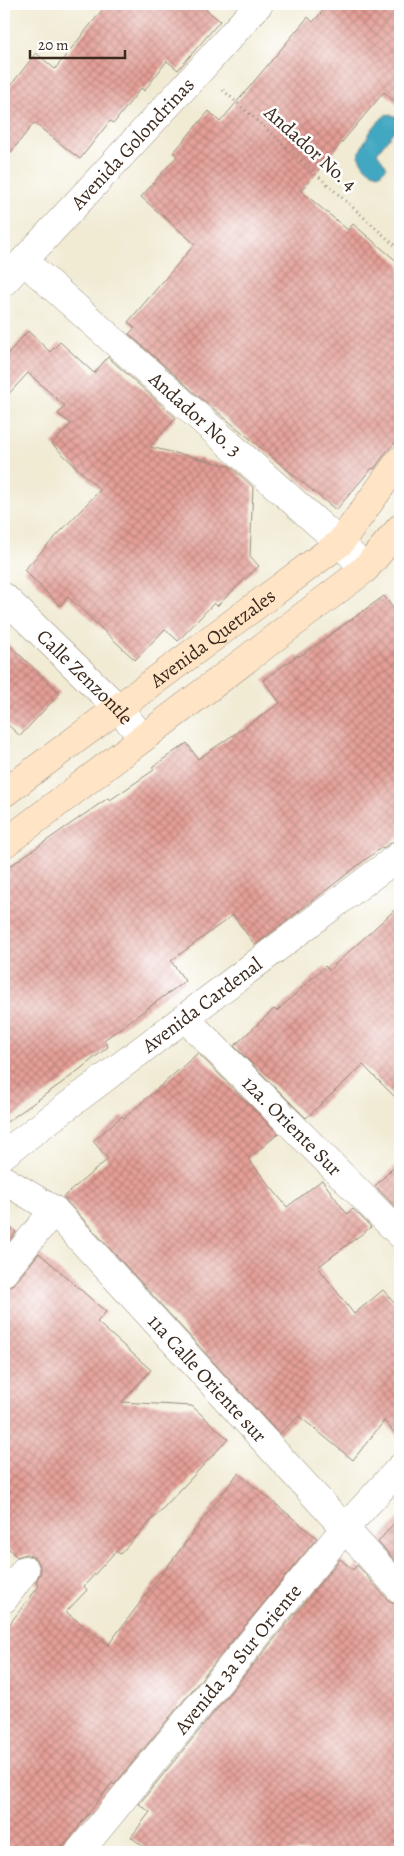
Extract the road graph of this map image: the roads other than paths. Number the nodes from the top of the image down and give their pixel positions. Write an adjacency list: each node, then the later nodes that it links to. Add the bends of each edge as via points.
1 (259, 4): 2 (street, Avenida Golondrinas)
2 (24, 261): 3 (street, Avenida Golondrinas); 6 (street, Andador No. 3)
3 (4, 282)
4 (400, 460): 6 (main road, Avenida Quetzales)
5 (400, 528): 7 (main road, Avenida Quetzales)
6 (340, 543): 7 (street, Andador No. 3); 9 (main road, Avenida Quetzales)
7 (365, 569): 10 (main road, Avenida Quetzales)
8 (4, 597): 9 (street, Calle Zenzontle)
9 (118, 708): 10 (street, Calle Zenzontle); 11 (main road, Avenida Quetzales)
10 (143, 738): 12 (main road, Avenida Quetzales)
11 (4, 793)
12 (4, 844)
13 (400, 855): 14 (street, Avenida Cardenal)
14 (184, 1018): 15 (street, Avenida Cardenal); 18 (street, 12a. Oriente Sur)
15 (4, 1154)
16 (4, 1180): 17 (street, 11a Calle Oriente sur)
17 (54, 1210): 19 (street); 21 (street, 11a Calle Oriente sur)
18 (400, 1234)
19 (4, 1272)
20 (400, 1468): 21 (street, Avenida 3a Sur Oriente)
21 (345, 1528): 23 (street, 11a Calle Oriente sur); 25 (street, Avenida 3a Sur Oriente)
22 (25, 1570): 24 (street)
23 (400, 1589)
24 (4, 1599)
25 (79, 1852)

